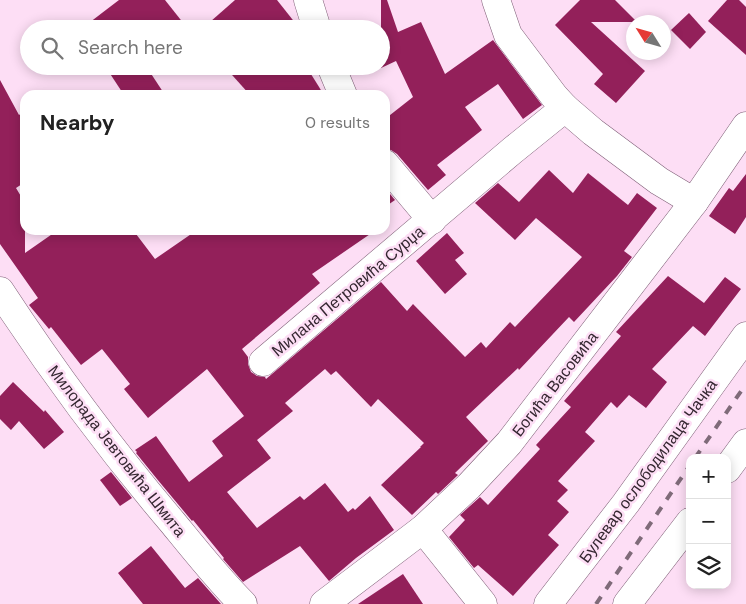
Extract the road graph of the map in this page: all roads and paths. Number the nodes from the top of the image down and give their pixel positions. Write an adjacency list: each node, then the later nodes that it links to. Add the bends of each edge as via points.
1 (308, 0): 3 (street)
2 (496, 0): 6 (street, via 508,35)
3 (314, 20)
4 (334, 75): 5 (street)
5 (340, 90)
6 (565, 108): 9 (street, via 659,181); 10 (street, Милана Петровића Сурџа)
7 (746, 126): 9 (street, Богића Васовића)
8 (390, 170): 10 (street, Милана Петровића Сурџа)
9 (694, 202): 17 (street, Богића Васовића, via 509,443)
10 (432, 220): 13 (street, Милана Петровића Сурџа)
11 (0, 291): 18 (street, Милорада Јевтовића Шмита, via 84,413)
12 (746, 336): 21 (street, Булевар ослободилаца Чачка, via 632,496)
13 (263, 362)
14 (746, 443): 15 (street)
15 (731, 464)
16 (686, 527): 22 (street)
17 (423, 529): 19 (street, Богића Васовића); 20 (street)
18 (243, 604)
19 (324, 604)
20 (483, 604)
21 (548, 604)
22 (627, 604)

